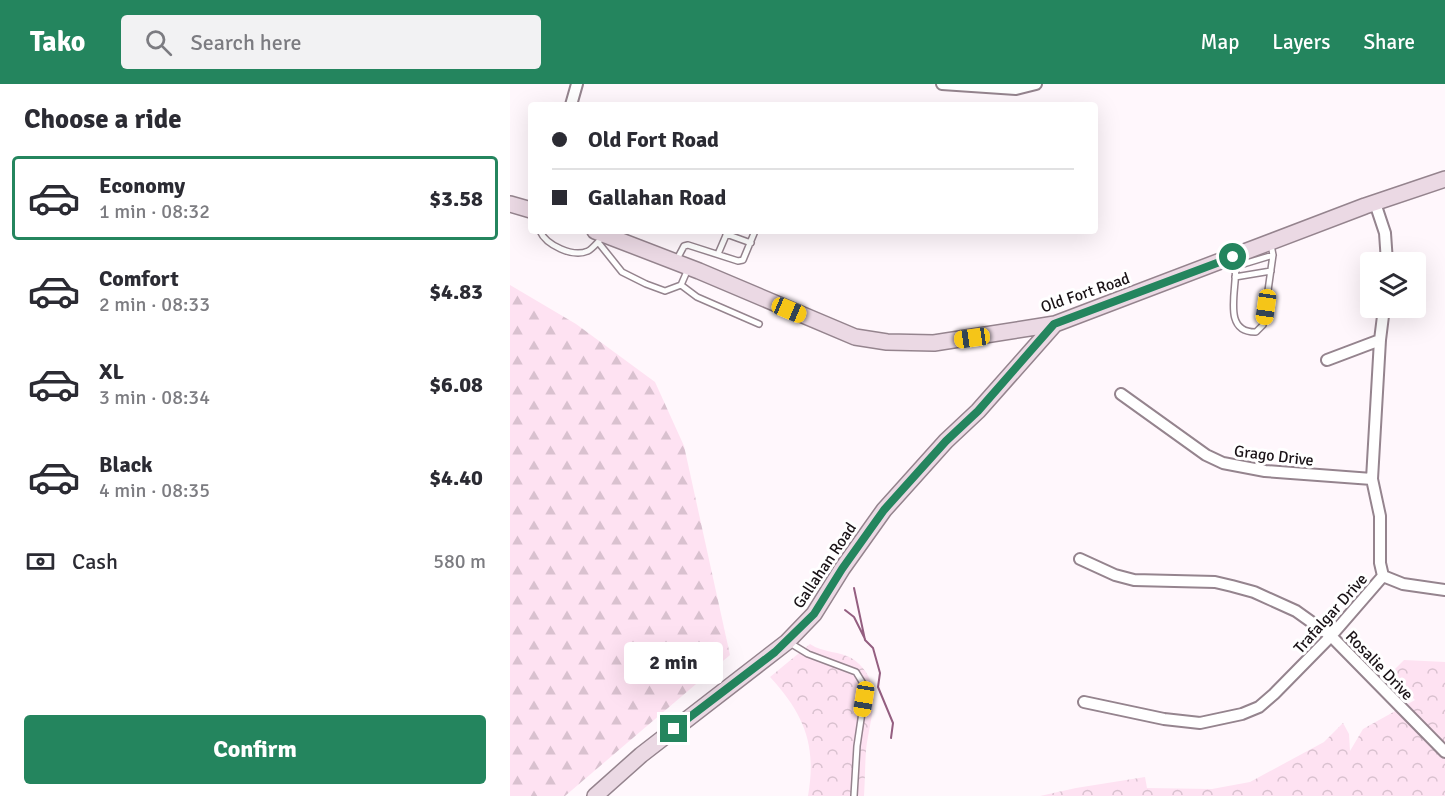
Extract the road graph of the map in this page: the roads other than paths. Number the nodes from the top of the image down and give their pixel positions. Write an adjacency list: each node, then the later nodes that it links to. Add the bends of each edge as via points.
1 (577, 84): 4 (street)
2 (942, 84): 3 (street, via 1016,89)
3 (1036, 84)
4 (572, 102)
5 (1445, 179): 6 (main road, Old Fort Road)
6 (1375, 203): 15 (main road, Old Fort Road); 16 (street, via 1385,232)
7 (510, 204): 8 (main road)
8 (528, 209)
9 (542, 234): 13 (lane, via 549,243 573,252 588,251)
10 (726, 234): 17 (lane)
11 (731, 234): 14 (lane)
12 (754, 234): 14 (lane)
13 (599, 236): 19 (main road, Old Fort Road); 22 (lane, via 622,272 665,291)
14 (750, 243): 17 (lane, via 743,260)
15 (1272, 249): 18 (main road, Old Fort Road); 20 (lane)
16 (1386, 252)
17 (718, 254): 19 (lane, via 684,246)
18 (1235, 261): 21 (lane); 25 (main road, Old Fort Road)
19 (682, 265): 22 (lane); 25 (main road, Old Fort Road, via 867,340 934,343)
20 (1271, 271): 21 (lane); 21 (lane, via 1263,325 1256,332 1239,328 1235,318)
21 (1235, 277)
22 (681, 285): 24 (lane, via 697,297)
23 (1383, 318): 26 (street, Trafalgar Drive)
24 (759, 324)
25 (1054, 324): 34 (main road, Gallahan Road, via 884,510 814,614)
26 (1380, 340): 27 (street); 29 (street, Trafalgar Drive)
27 (1327, 360)
28 (1122, 394): 29 (street, Grago Drive, via 1223,463 1265,471)
29 (1371, 479): 31 (street, Trafalgar Drive, via 1380,516)
30 (1080, 559): 33 (street, Rosalie Drive, via 1134,580 1215,582 1254,592 1296,611)
31 (1383, 576): 32 (street, via 1403,584); 33 (street, Trafalgar Drive)
32 (1445, 590)
33 (1331, 636): 35 (street, Trafalgar Drive, via 1274,694 1259,707 1242,714 1200,723); 36 (street, Rosalie Drive)
34 (787, 642): 37 (main road, Gallahan Road, via 641,755); 38 (lane, via 856,672 864,685)
35 (1084, 702)
36 (1445, 752)
37 (595, 796)
38 (854, 796)

